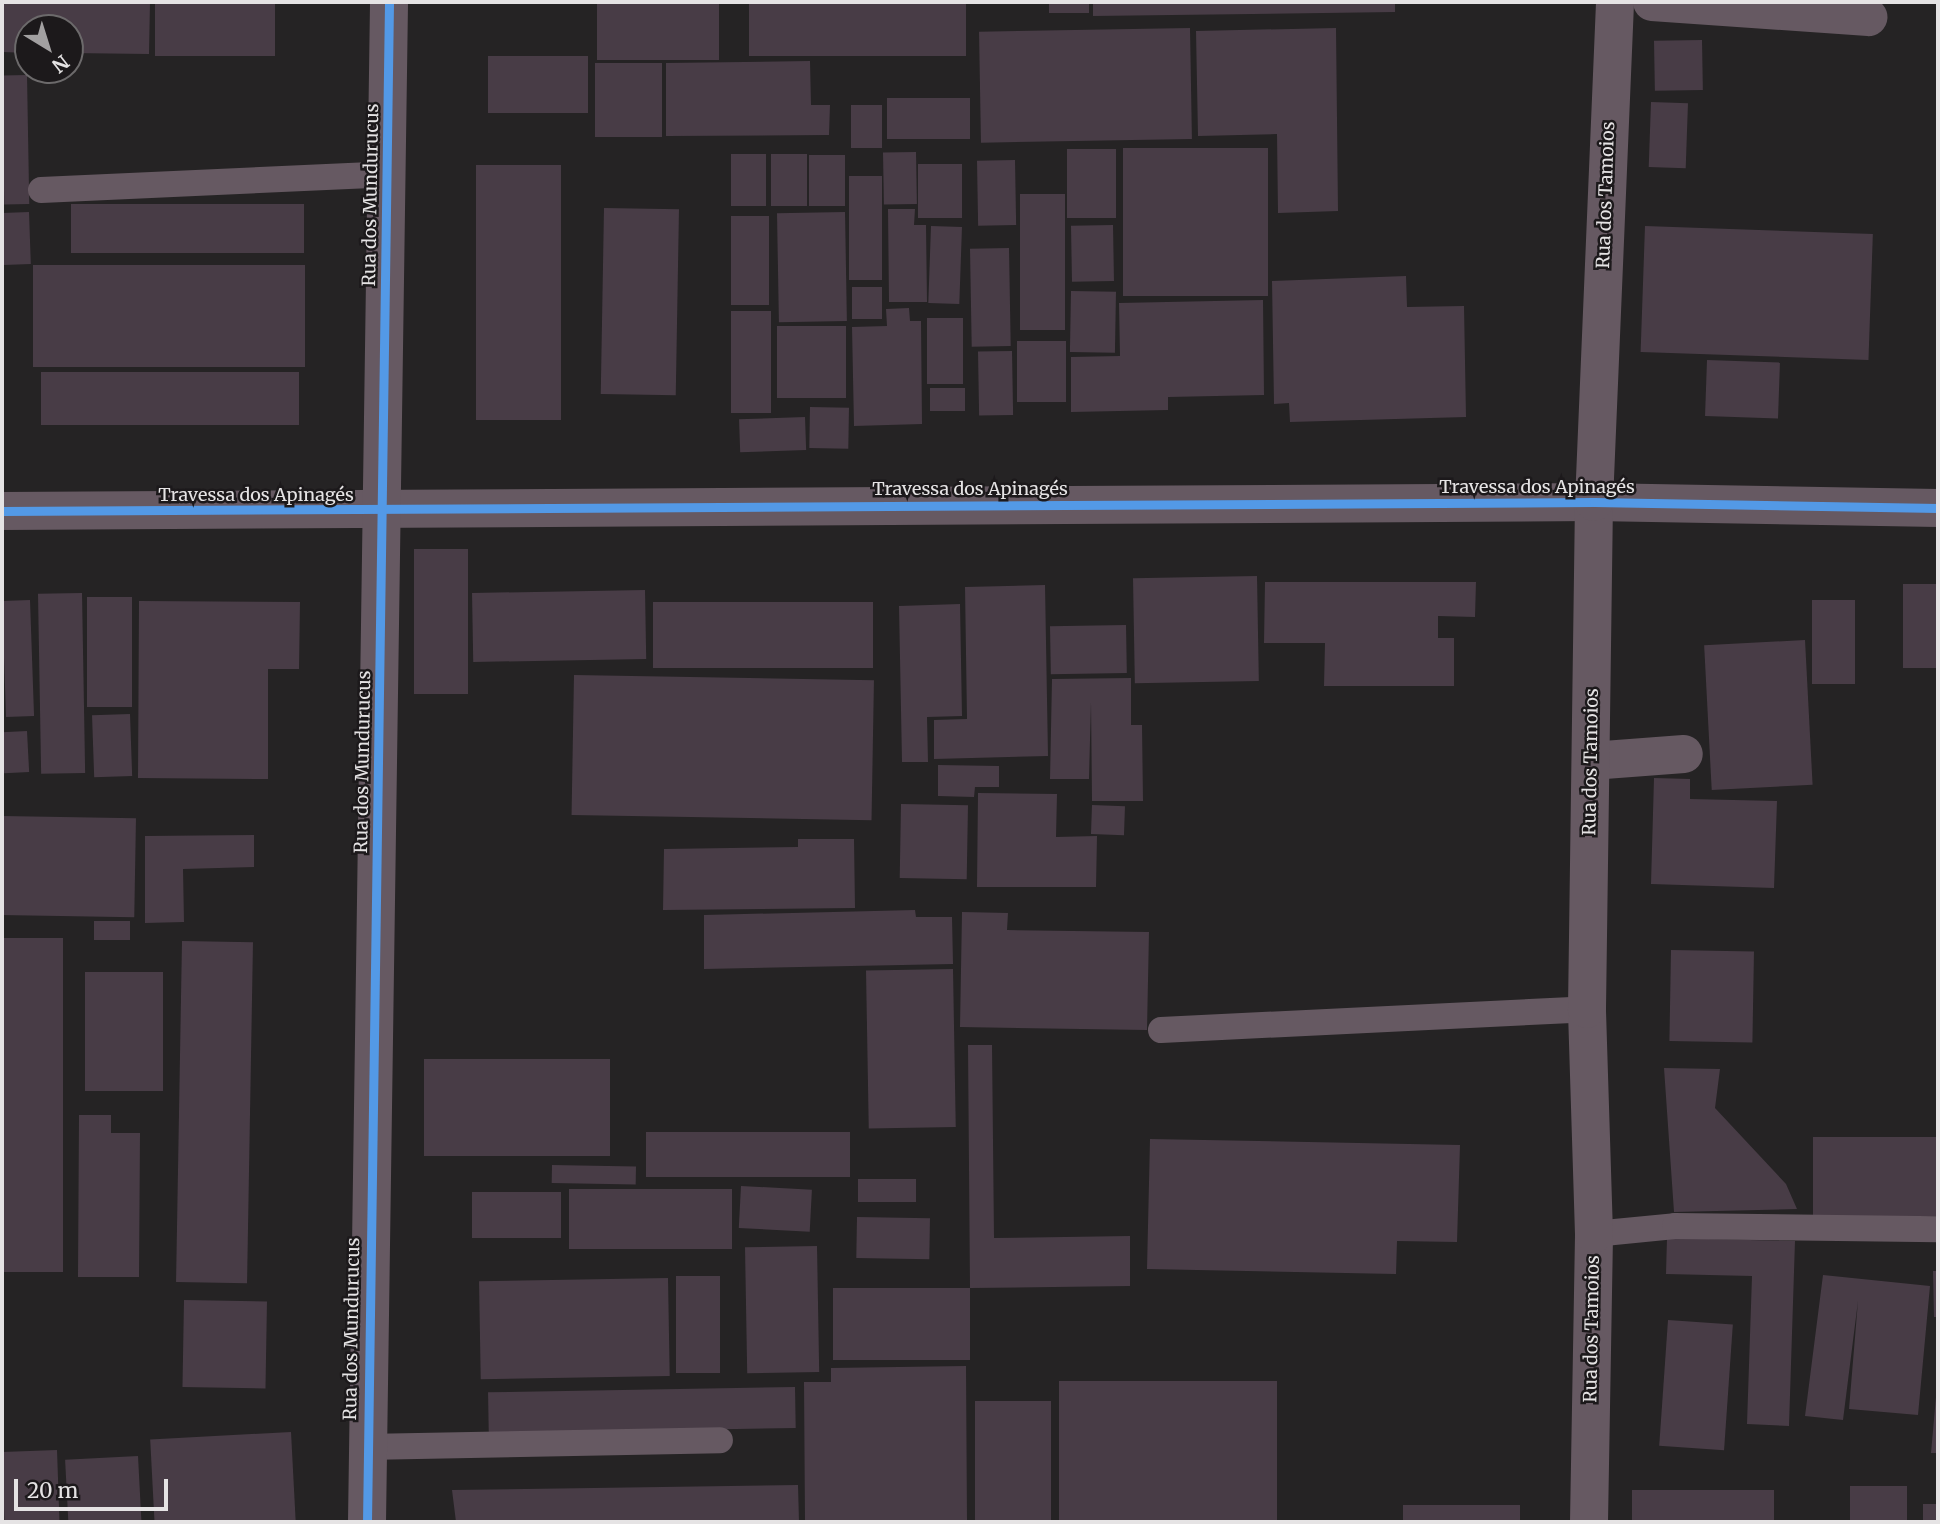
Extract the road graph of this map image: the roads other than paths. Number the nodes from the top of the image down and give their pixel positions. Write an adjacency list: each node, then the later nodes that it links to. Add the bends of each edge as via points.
1 (389, 2): 5 (street, Rua dos Mundurucus)
2 (1615, 2): 7 (street, Rua dos Tamoios)
3 (1651, 2): 4 (street)
4 (1868, 17)
5 (387, 174): 6 (lane); 10 (street, Rua dos Mundurucus)
6 (41, 190)
7 (1594, 502): 8 (street, Travessa dos Apinagés); 10 (street, Travessa dos Apinagés); 12 (street, Rua dos Tamoios)
8 (1938, 508)
9 (2, 511): 10 (street, Travessa dos Apinagés)
10 (384, 511): 18 (street, Rua dos Mundurucus)
11 (1684, 754): 12 (street)
12 (1591, 761): 13 (street, Rua dos Tamoios)
13 (1587, 1009): 14 (lane); 16 (street, Rua dos Tamoios)
14 (1161, 1030)
15 (1938, 1229): 16 (lane, via 1675,1226)
16 (1594, 1234): 20 (street, Rua dos Tamoios)
17 (720, 1440): 18 (lane)
18 (365, 1447): 19 (street, Rua dos Mundurucus)
19 (367, 1522)
20 (1589, 1522)

